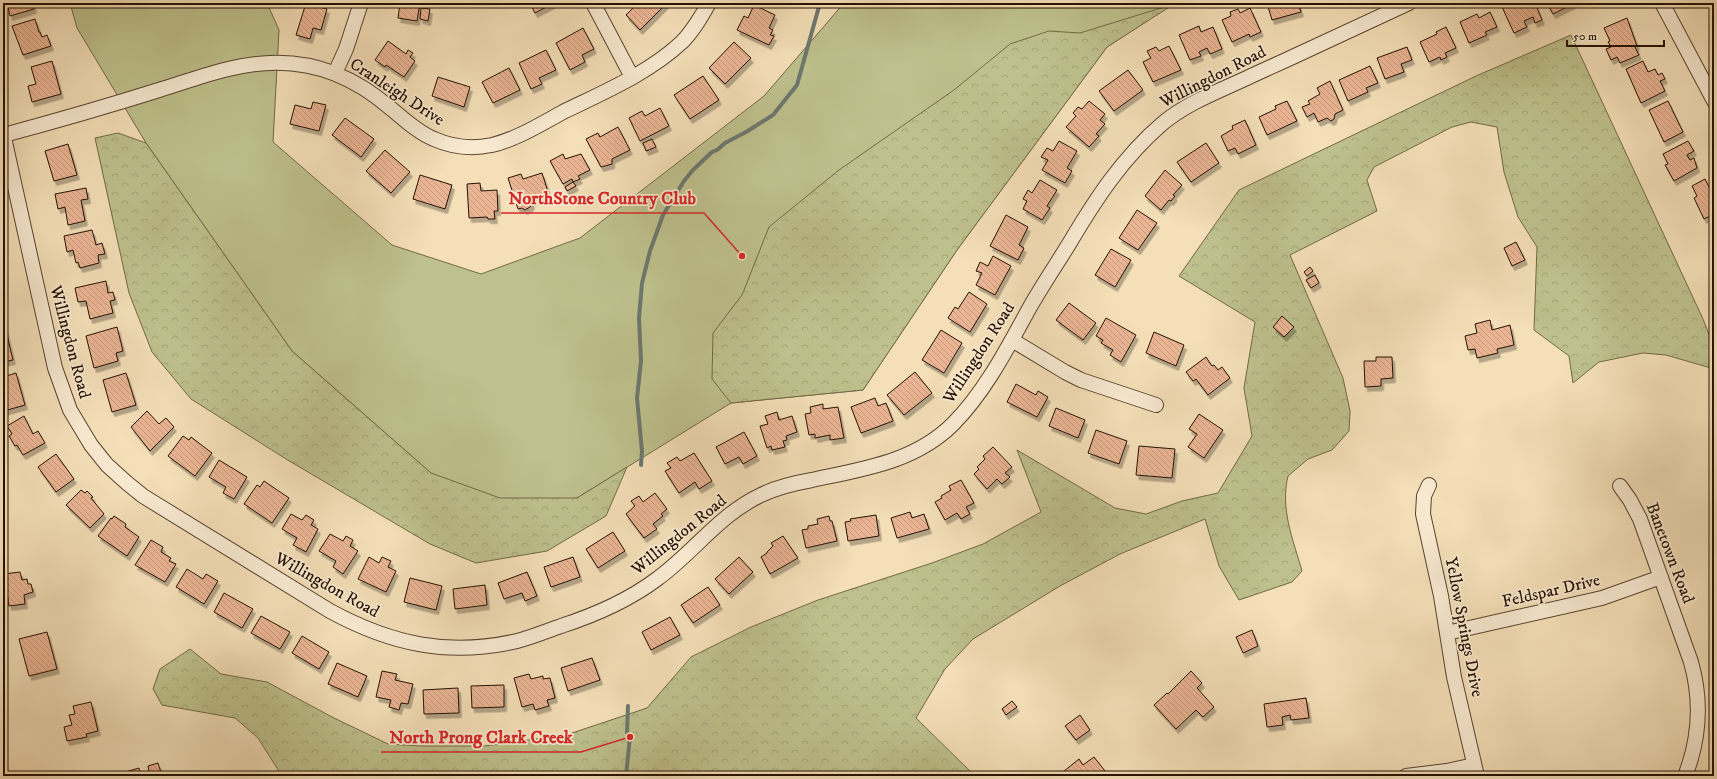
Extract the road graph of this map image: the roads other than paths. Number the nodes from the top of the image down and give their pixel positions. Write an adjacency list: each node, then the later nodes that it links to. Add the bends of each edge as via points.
1 (361, 3): 6 (street, via 346,49)
2 (593, 3): 7 (street)
3 (709, 3): 7 (street, Cranleigh Drive, via 683,41)
4 (1409, 3): 10 (street, Willingdon Road, via 1203,99 1166,120 1143,141 1114,174 1078,228)
5 (1662, 3): 8 (street)
6 (334, 73): 7 (street, Cranleigh Drive, via 354,81 408,123 434,139 463,147 505,141); 9 (street, Cranleigh Drive, via 318,68 269,62 234,67 77,116)
7 (632, 77)
8 (1714, 102)
9 (3, 134): 10 (street, Willingdon Road, via 55,368 70,410 91,445 126,483 162,508 330,611 354,624 398,640 446,648 492,645 518,641 604,610 657,579 728,516 759,495 788,485 897,460 938,438 972,403)
10 (1012, 340): 11 (street, via 1081,380)
11 (1156, 405)
12 (1429, 485): 15 (street, Yellow Springs Drive, via 1424,496 1423,514)
13 (1620, 486): 14 (street, Banetown Road, via 1635,509)
14 (1661, 577): 15 (street, Feldspar Drive, via 1602,598); 18 (street, Banetown Road, via 1691,662 1698,691 1697,735)
15 (1447, 633): 16 (street, Yellow Springs Drive)
16 (1475, 770): 17 (street)
17 (1406, 776)
18 (1685, 776)

